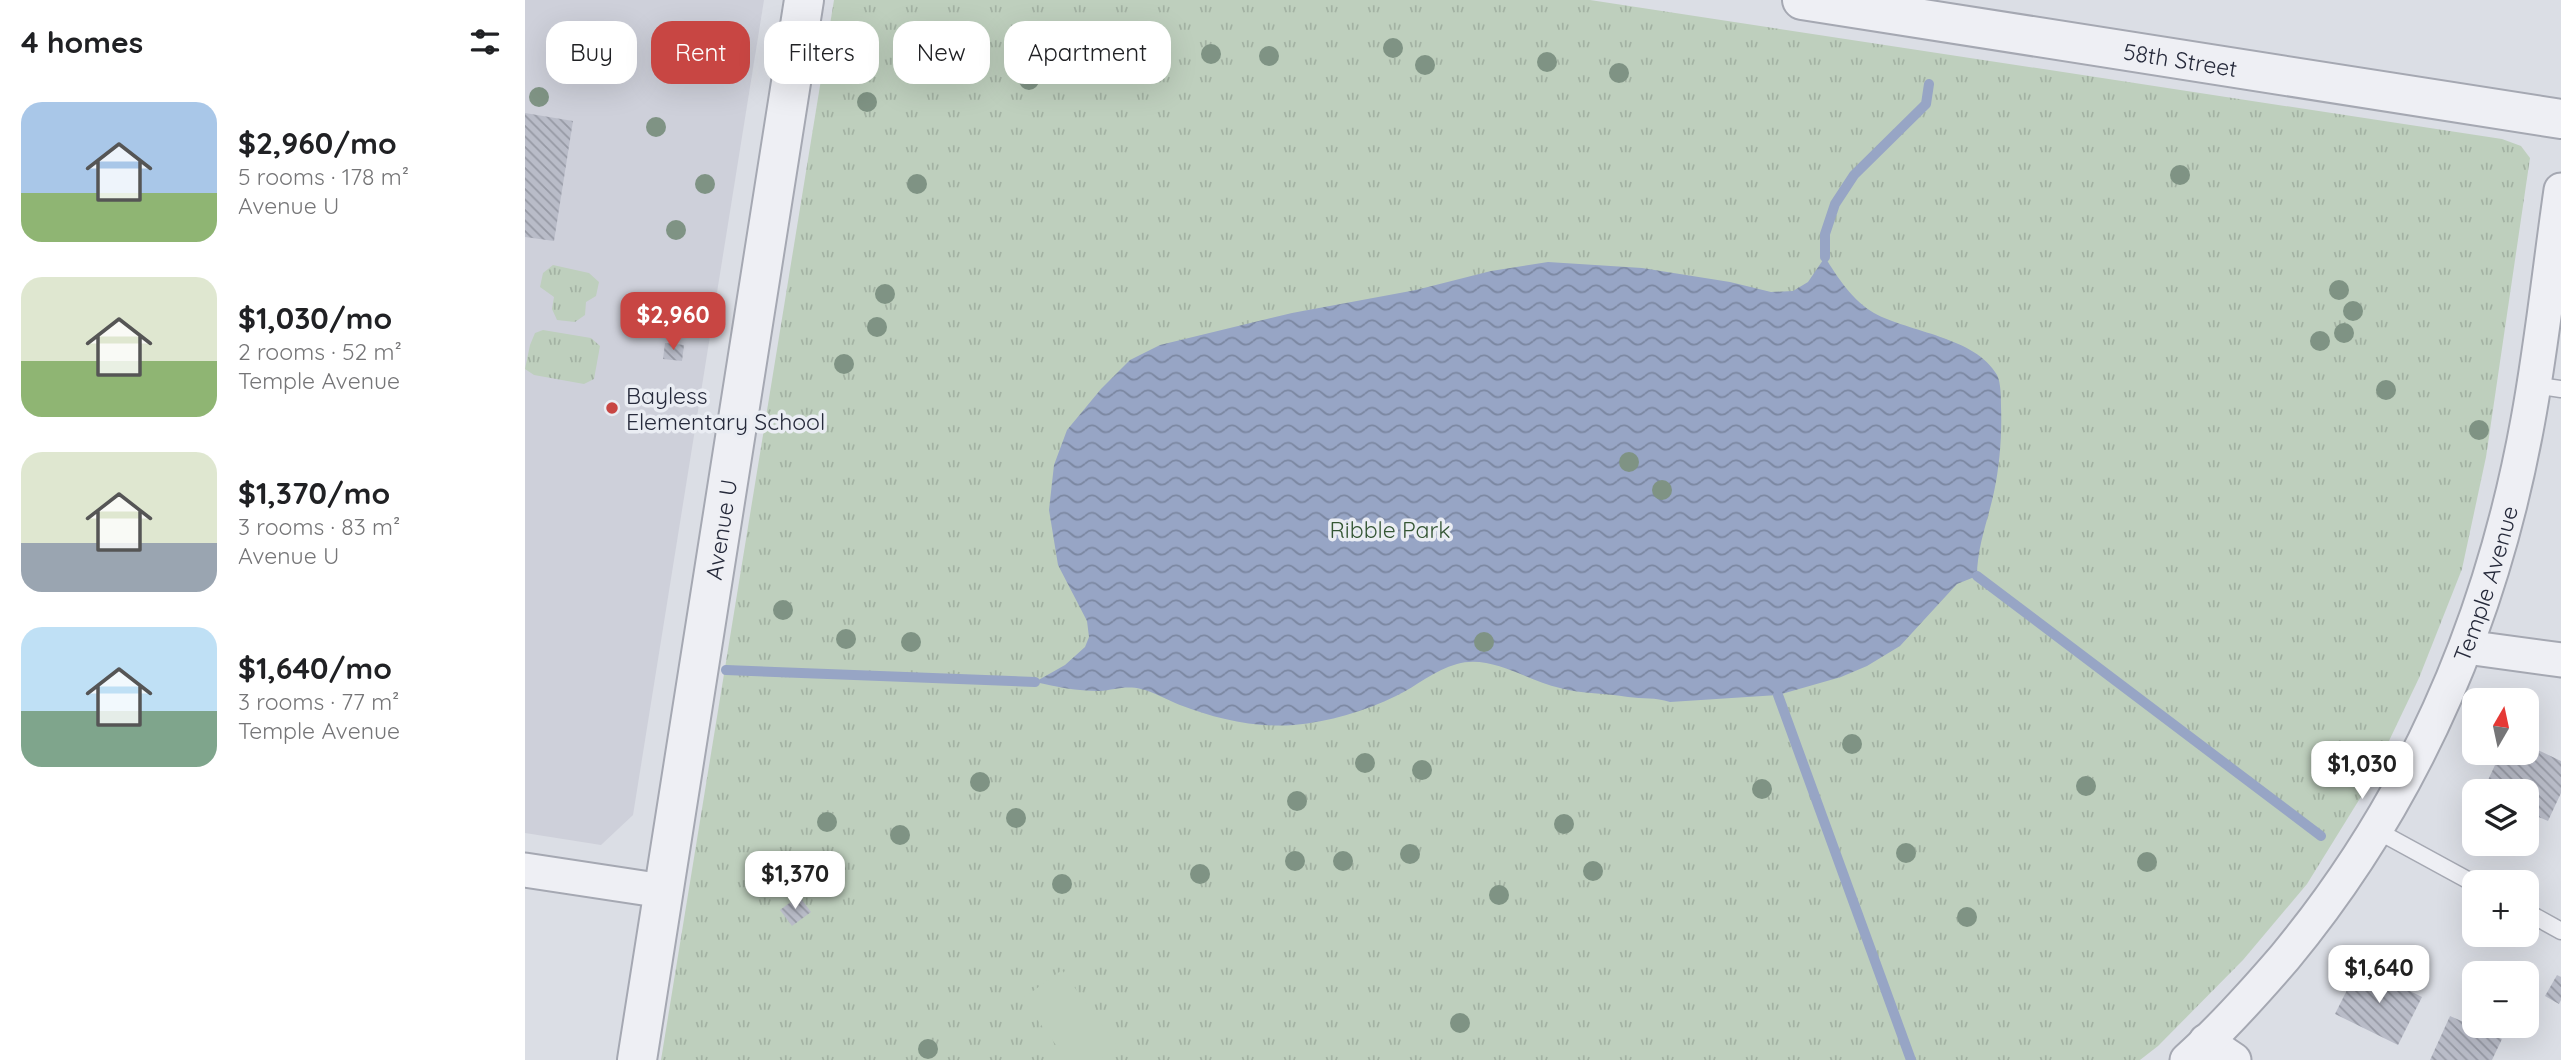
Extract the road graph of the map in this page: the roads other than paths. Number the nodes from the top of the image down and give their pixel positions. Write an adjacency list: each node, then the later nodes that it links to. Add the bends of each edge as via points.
1 (804, 0): 12 (street, Avenue U)
2 (1802, 0): 3 (street, 58th Street)
3 (1863, 5): 4 (street, 58th Street)
4 (2561, 119)
5 (2561, 190): 6 (street, Temple Avenue)
6 (2547, 387): 7 (street, Temple Avenue, via 2529,419 2505,524)
7 (2466, 647): 8 (street); 9 (street, Temple Avenue, via 2410,772)
8 (2561, 660)
9 (2376, 830): 11 (lane); 15 (street, Temple Avenue, via 2314,921 2257,990)
10 (525, 870): 12 (street)
11 (2462, 877)
12 (663, 891): 16 (street, Avenue U)
13 (2539, 919): 14 (lane)
14 (2561, 931)
15 (2196, 1051): 17 (street)
16 (637, 1060)
17 (2234, 1060)

